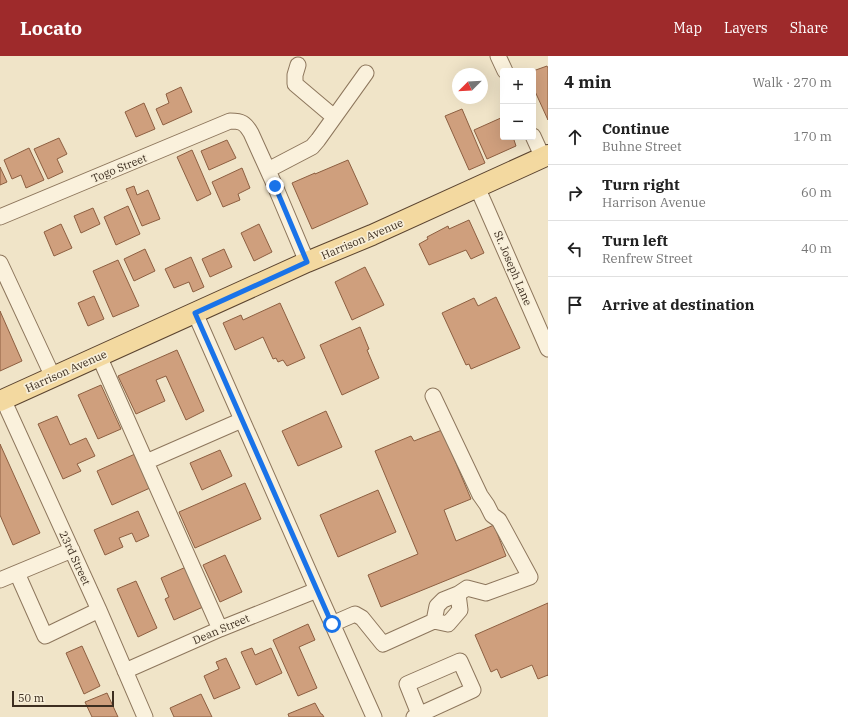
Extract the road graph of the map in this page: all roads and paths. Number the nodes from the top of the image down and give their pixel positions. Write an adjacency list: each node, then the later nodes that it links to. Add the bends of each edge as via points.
1 (498, 56): 3 (street)
2 (298, 65): 5 (street, via 294,75 295,84)
3 (504, 68)
4 (366, 73): 5 (street)
5 (334, 117): 8 (street, via 312,147)
6 (535, 140): 7 (street)
7 (545, 156): 9 (main road, Harrison Avenue)
8 (268, 170): 10 (street, Togo Street, via 247,127 243,123 230,121); 11 (street)
9 (477, 188): 11 (main road, Harrison Avenue); 14 (street, St. Joseph Lane)
10 (0, 217)
11 (307, 262): 13 (main road, Harrison Avenue)
12 (0, 263): 16 (street)
13 (195, 313): 15 (main road, Harrison Avenue); 19 (street)
14 (548, 349)
15 (99, 356): 16 (main road, Harrison Avenue); 20 (street)
16 (53, 377): 18 (main road, Harrison Avenue)
17 (433, 396): 26 (street, via 480,495 492,515 499,520 530,577 486,593 467,588 458,594 460,610 448,624 434,621 383,644 362,618 355,614)
18 (2, 400): 21 (street, 23rd Street)
19 (242, 420): 20 (street); 24 (street)
20 (146, 462): 27 (street)
21 (72, 550): 22 (street); 25 (street, 23rd Street)
22 (17, 573): 23 (street); 25 (street, via 45,636)
23 (0, 580)
24 (317, 590): 26 (street); 27 (street, Dean Street)
25 (99, 610): 28 (street, 23rd Street)
26 (332, 624): 30 (street)
27 (220, 629): 28 (street, Dean Street)
28 (126, 671): 29 (street, 23rd Street)
29 (145, 717)
30 (374, 717)

